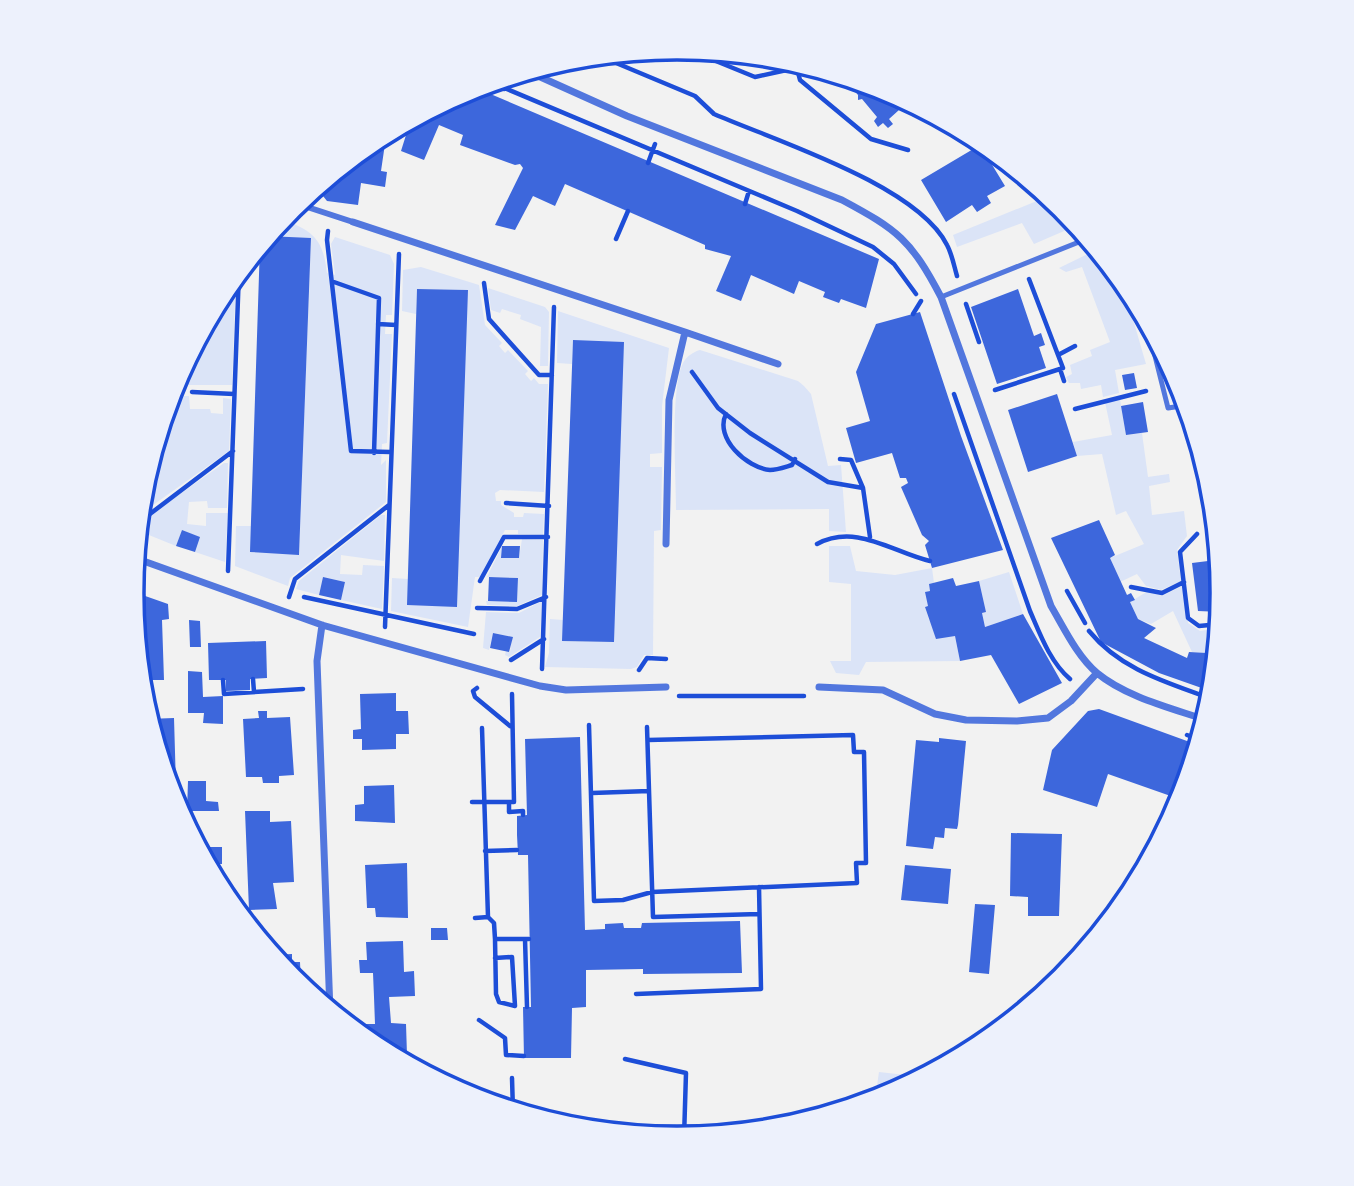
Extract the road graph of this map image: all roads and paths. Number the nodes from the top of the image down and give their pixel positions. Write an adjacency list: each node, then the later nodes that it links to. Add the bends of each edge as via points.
1 (718, 62): 3 (path, via 755,76)
2 (617, 63): 21 (path, via 695,96 714,114 887,188 925,218 947,244)
3 (783, 71)
4 (798, 74): 7 (path, via 871,139)
5 (541, 77): 23 (street, via 842,200 873,217 918,254)
6 (504, 89): 8 (path)
7 (908, 150)
8 (749, 191): 9 (path); 17 (path, via 873,247)
9 (745, 204)
10 (308, 208): 12 (street)
11 (628, 211): 15 (path)
12 (353, 222): 14 (street)
13 (328, 230): 18 (path)
14 (404, 238): 30 (path); 31 (street)
15 (616, 239)
16 (1079, 243): 21 (lane)
17 (907, 281)
18 (334, 282): 29 (path, via 379,298); 52 (path, via 351,451)
19 (484, 283): 39 (path, via 489,319 539,375)
20 (1016, 284): 35 (path, via 1029,279)
21 (962, 289): 23 (lane); 26 (path)
22 (238, 290): 45 (path)
23 (941, 297): 85 (street, via 1051,606)
24 (979, 299): 26 (path)
25 (921, 301): 28 (path)
26 (966, 304): 33 (path)
27 (554, 306): 39 (path)
28 (913, 314)
29 (378, 324): 30 (path); 52 (path)
30 (396, 325): 51 (path)
31 (685, 332): 34 (street); 37 (street)
32 (1075, 345): 35 (path)
33 (983, 353)
34 (678, 355): 49 (path); 63 (street, via 669,400)
35 (1058, 355): 38 (path)
36 (1155, 357): 42 (lane)
37 (778, 364)
38 (1060, 369): 41 (path); 43 (path)
39 (552, 375): 58 (path)
40 (991, 378): 43 (path)
41 (1064, 381)
42 (1163, 387): 47 (lane, via 1168,408); 48 (path)
43 (995, 390): 46 (path)
44 (192, 392): 45 (path)
45 (234, 394): 50 (path)
46 (1000, 402)
47 (1176, 407)
48 (1075, 409)
49 (726, 414): 53 (path); 53 (path, via 723,429 730,442 755,466 772,470 792,465)
50 (233, 451): 59 (path); 68 (path)
51 (390, 452): 52 (path); 57 (path)
52 (374, 453)
53 (795, 459): 55 (path, via 828,482)
54 (840, 459): 55 (path, via 851,460)
55 (863, 488): 62 (path)
56 (506, 503): 58 (path)
57 (390, 504): 75 (path, via 295,579); 78 (path)
58 (549, 506): 61 (path)
59 (150, 514)
60 (1197, 534): 71 (path, via 1180,552)
61 (548, 537): 70 (path, via 504,537); 76 (path)
62 (870, 537): 64 (path, via 830,537); 65 (path)
63 (666, 544)
64 (817, 544)
65 (930, 561)
66 (145, 562): 79 (street)
67 (215, 566): 68 (path)
68 (228, 571): 69 (path)
69 (240, 576)
70 (480, 581)
71 (1184, 582): 72 (path, via 1162,593); 80 (path, via 1188,618 1199,626)
72 (1130, 587)
73 (1066, 589): 95 (path, via 1089,632 1105,649 1156,680)
74 (278, 590): 78 (path)
75 (291, 590)
76 (546, 597): 77 (path, via 517,609); 82 (path)
77 (477, 608)
78 (387, 615): 81 (path); 83 (path)
79 (322, 625): 83 (street); 91 (street)
80 (1209, 625)
81 (474, 634)
82 (545, 638): 84 (path, via 513,657 510,661); 88 (path)
83 (383, 641): 88 (street)
84 (519, 665)
85 (1097, 673): 90 (street, via 1048,718 1017,721 935,714 883,690); 97 (street, via 1150,701)
86 (253, 679): 94 (path)
87 (223, 680): 94 (path, via 224,694)
88 (540, 686): 92 (street)
89 (666, 687): 92 (street)
90 (818, 687): 92 (path, via 810,695 666,697 653,697)
91 (318, 688): 94 (path); 119 (street)
92 (643, 688)
93 (488, 691): 99 (path, via 476,688 473,692)
94 (254, 692)
95 (1200, 695)
96 (510, 698): 99 (path)
97 (1195, 716)
98 (589, 725): 104 (path)
99 (511, 726): 107 (path, via 514,802)
100 (647, 727): 102 (path)
101 (482, 728): 106 (path)
102 (648, 740): 103 (path); 111 (path, via 853,735 853,752 864,752 866,863 856,863 857,883)
103 (649, 791): 104 (path); 112 (path)
104 (592, 793): 112 (path, via 594,901)
105 (472, 802): 106 (path)
106 (484, 802): 107 (path); 110 (path)
107 (509, 802): 108 (path, via 509,812 523,811)
108 (523, 816)
109 (517, 850): 110 (path)
110 (485, 851): 114 (path)
111 (759, 887): 112 (path); 113 (path)
112 (652, 892): 113 (path, via 653,917)
113 (760, 914): 118 (path, via 761,989)
114 (488, 917): 115 (path); 116 (path, via 495,923)
115 (475, 918)
116 (495, 939): 117 (path); 120 (path, via 527,939)
117 (495, 958): 117 (path, via 499,1002 515,1006 512,957)
118 (636, 994)
119 (330, 998)
120 (527, 1007)
121 (479, 1020): 122 (path, via 505,1038 506,1055)
122 (524, 1056)
123 (625, 1059): 126 (path, via 686,1073)
124 (512, 1078): 125 (path)
125 (513, 1100)
126 (685, 1126)

